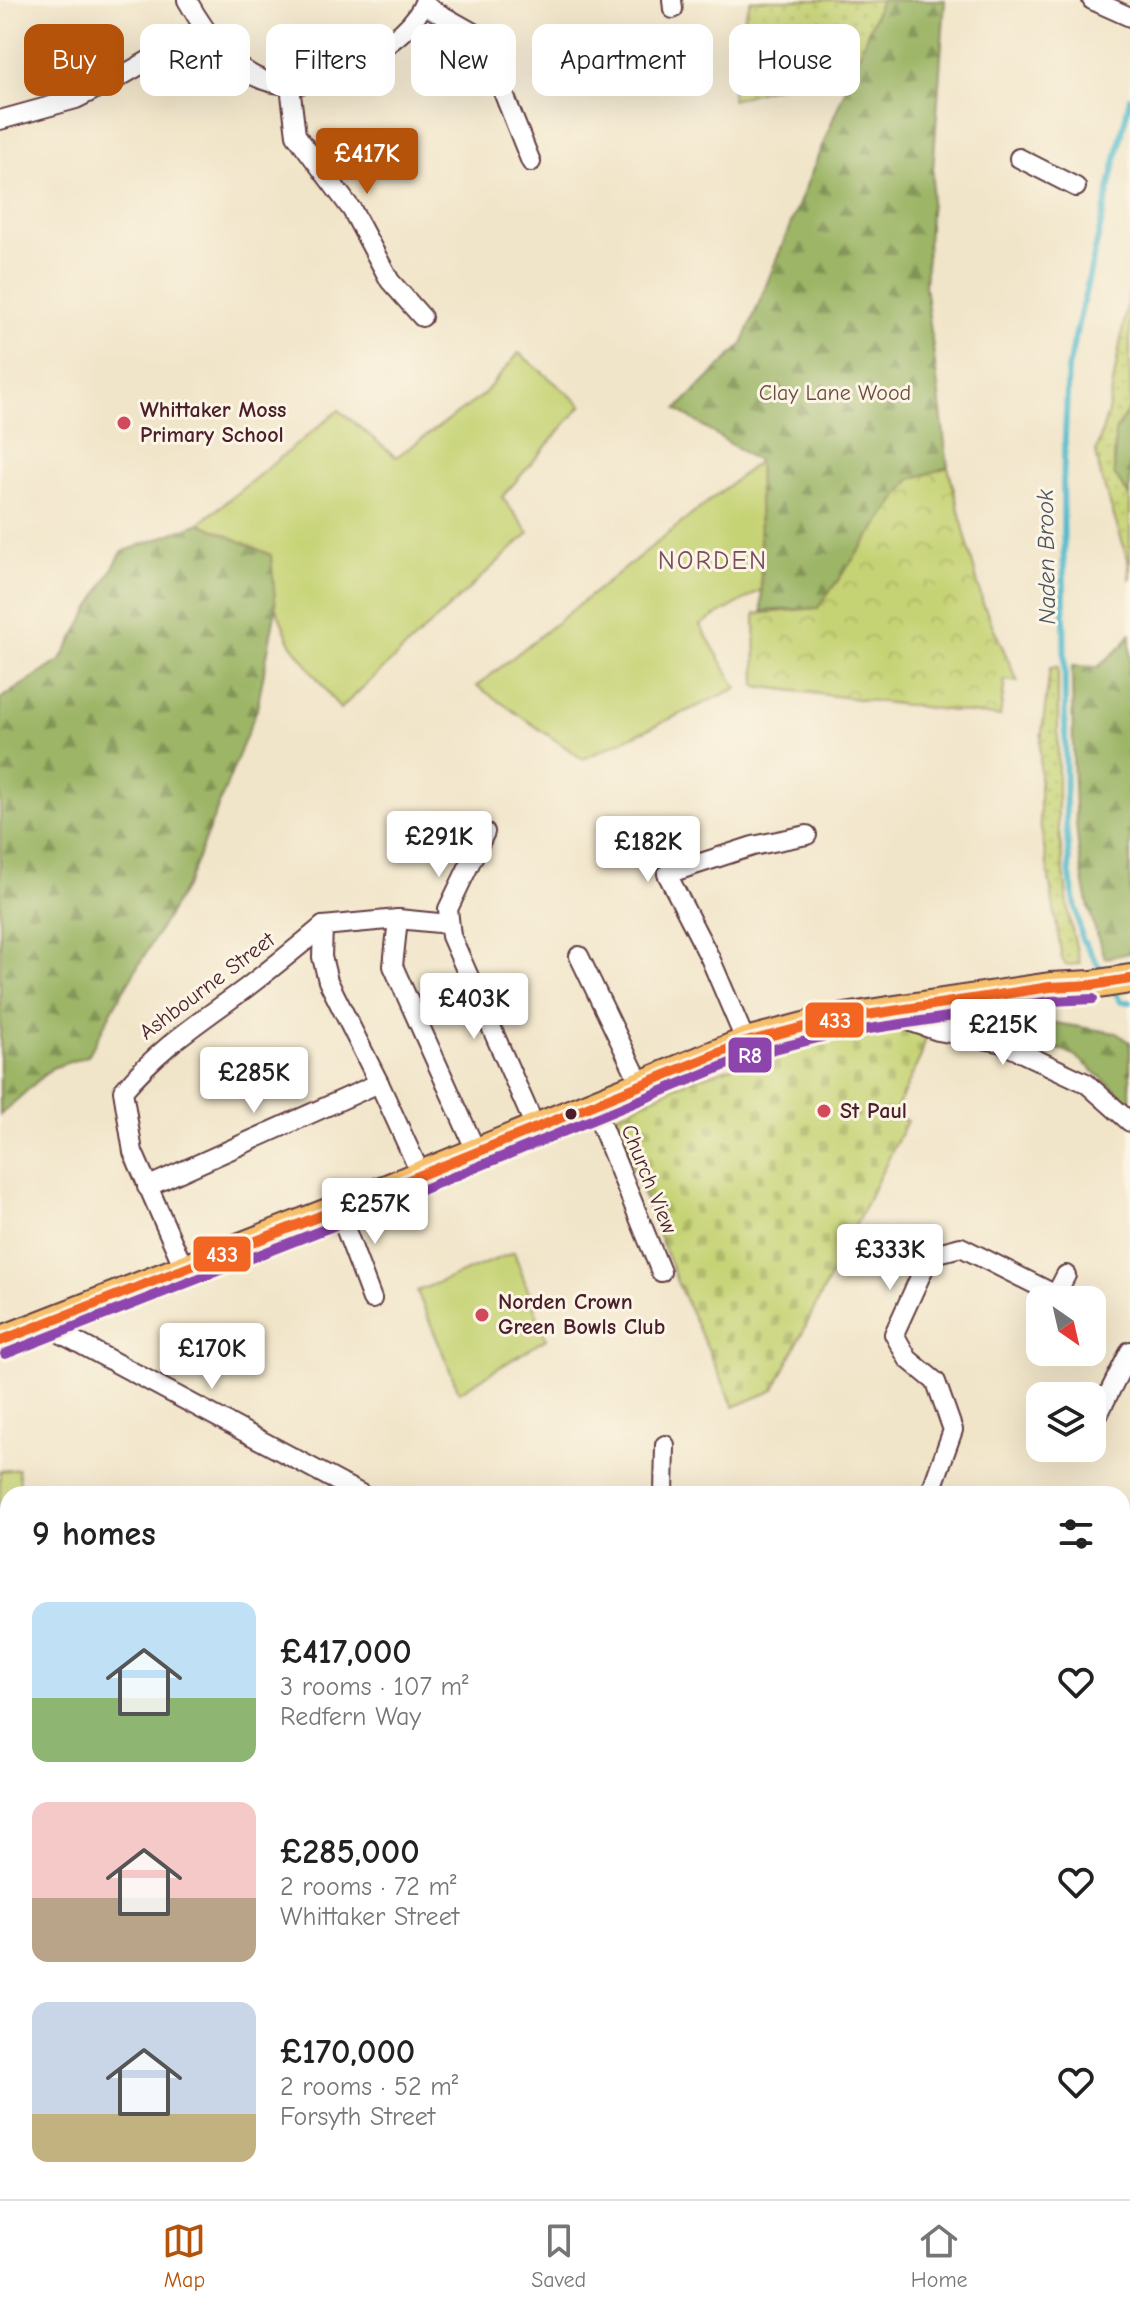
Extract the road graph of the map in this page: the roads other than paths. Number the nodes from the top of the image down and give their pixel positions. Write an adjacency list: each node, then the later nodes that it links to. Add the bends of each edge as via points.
1 (187, 0): 5 (street)
2 (1092, 0): 4 (street)
3 (424, 2): 6 (street); 11 (street, via 481,37)
4 (1130, 17)
5 (200, 24)
6 (395, 37)
7 (140, 65): 9 (street, via 76,99)
8 (291, 96): 13 (street, via 296,135 352,210 390,281)
9 (0, 120)
10 (1019, 158): 12 (street)
11 (531, 162)
12 (1076, 187)
13 (422, 317)
14 (485, 832): 18 (street, via 448,909)
15 (807, 835): 22 (street, via 667,874)
16 (398, 919): 17 (street); 18 (street); 28 (street, via 393,966)
17 (323, 926): 23 (street, via 328,981); 30 (street, Ashbourne Street, via 179,1035 123,1091 133,1152)
18 (450, 930): 27 (street)
19 (579, 956): 24 (street)
20 (1113, 982): 21 (main road)
21 (882, 1012): 22 (main road); 26 (street, via 938,1031 999,1042 1086,1083)
22 (746, 1042): 24 (main road)
23 (379, 1083): 29 (street); 30 (street)
24 (641, 1085): 25 (main road)
25 (593, 1105): 27 (main road); 33 (street, Church View)
26 (1130, 1122)
27 (536, 1129): 28 (main road)
28 (477, 1153): 29 (main road)
29 (421, 1175): 31 (main road)
30 (147, 1187): 32 (street, Ashbourne Street)
31 (338, 1209): 32 (main road); 37 (street)
32 (184, 1268): 38 (main road)
33 (661, 1272)
34 (1066, 1275): 36 (street)
35 (1032, 1286): 45 (street, via 961,1247 930,1255 894,1334 908,1359 936,1382 953,1430)
36 (1060, 1286)
37 (372, 1299)
38 (43, 1324): 39 (main road); 43 (street)
39 (0, 1341)
40 (1130, 1351): 41 (street)
41 (1106, 1399)
42 (665, 1445): 44 (street)
43 (346, 1486)
44 (664, 1486)
45 (933, 1486)

